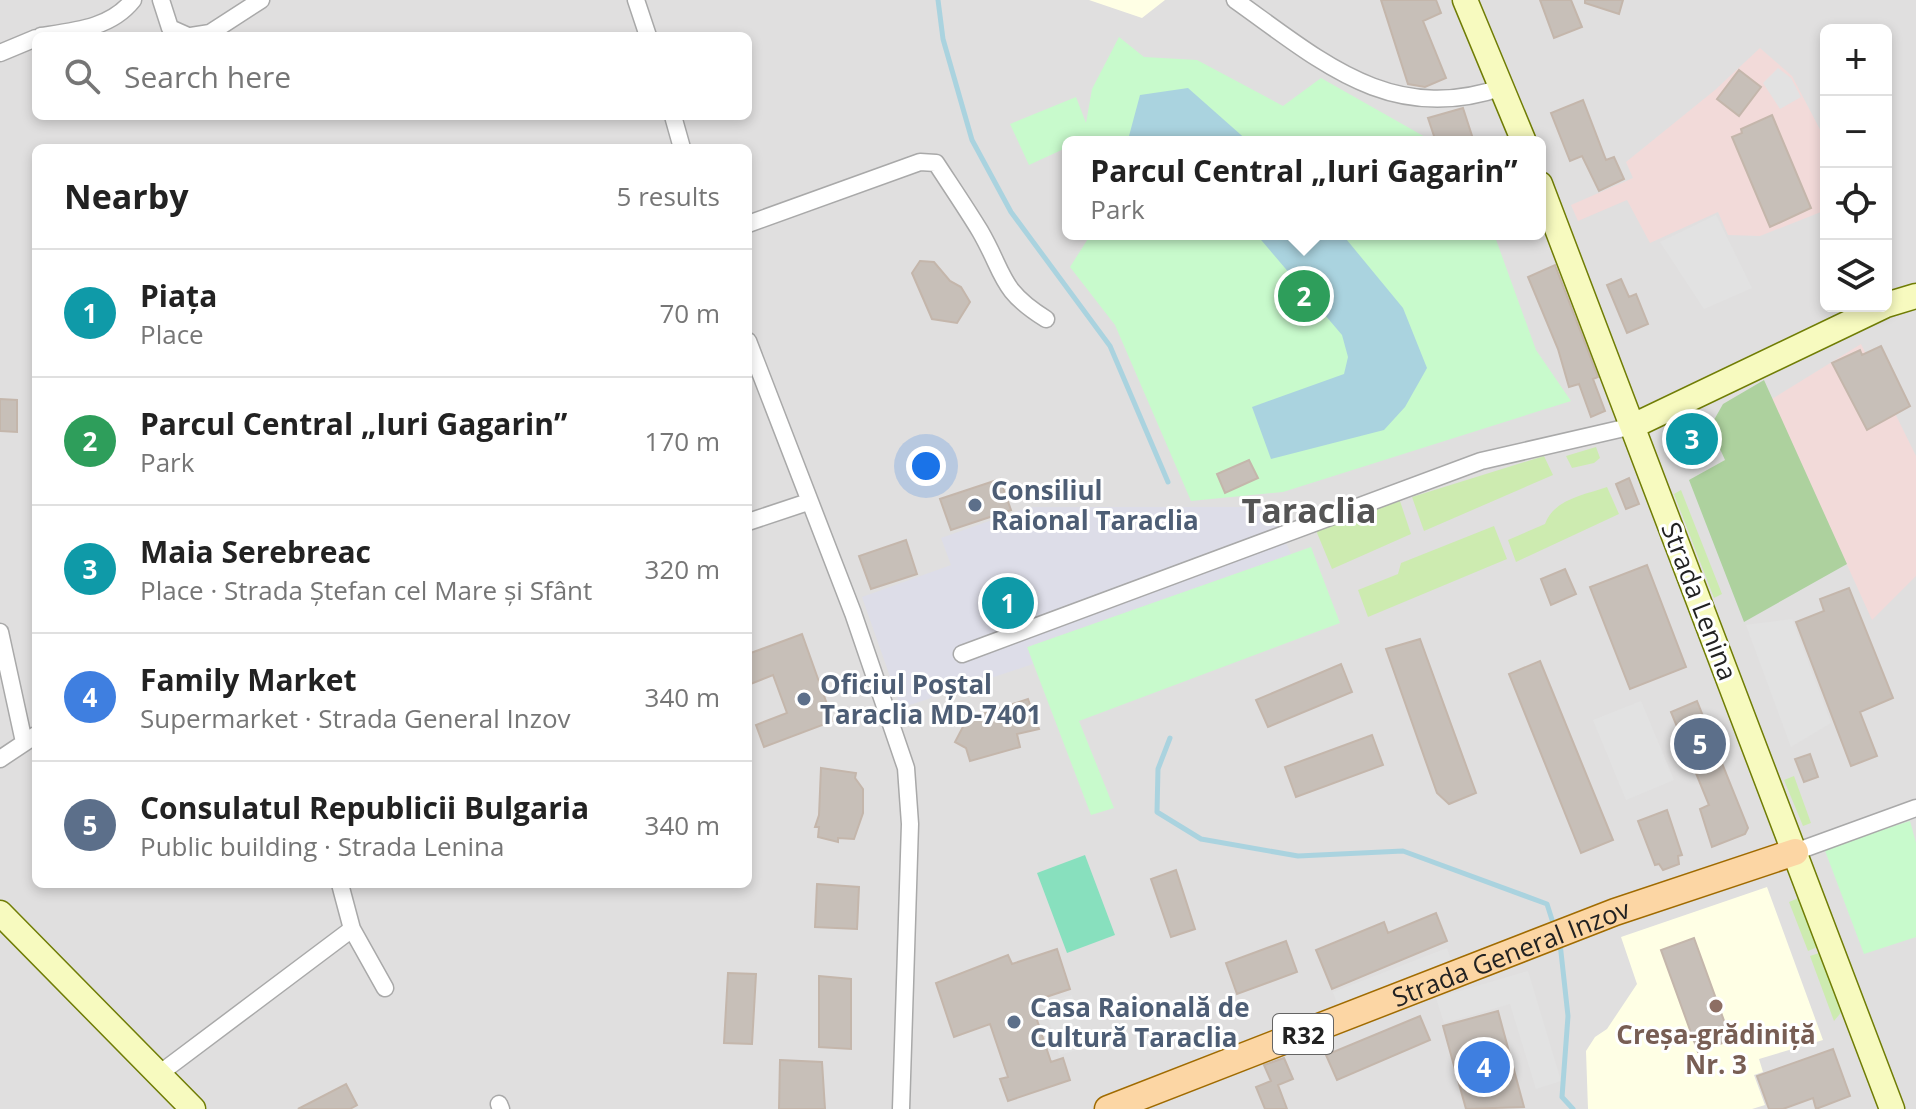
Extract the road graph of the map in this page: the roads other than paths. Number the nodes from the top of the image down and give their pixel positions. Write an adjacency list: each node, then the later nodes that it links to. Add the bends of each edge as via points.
1 (133, 0): 7 (street, via 124,12)
2 (161, 0): 8 (street, via 170,28)
3 (261, 0): 9 (street)
4 (636, 0): 10 (street)
5 (1235, 0): 13 (street, via 1327,65 1394,96 1468,99)
6 (1465, 0): 13 (street)
7 (70, 32)
8 (180, 32)
9 (212, 32)
10 (647, 32)
11 (32, 40): 12 (street)
12 (0, 53)
13 (1503, 87): 15 (street)
14 (674, 120): 16 (street)
15 (1522, 136)
16 (681, 144)
17 (1546, 200): 24 (street, Strada Lenina)
18 (752, 223): 22 (street, via 920,162 936,163 982,235 1001,279 1025,306)
19 (1916, 296): 20 (street)
20 (1892, 304)
21 (1872, 312): 24 (street)
22 (1046, 319)
23 (752, 352): 25 (street)
24 (1633, 426): 28 (street, via 1481,461); 32 (street, Strada Lenina)
25 (808, 502): 26 (street); 39 (street, via 896,734 909,792)
26 (752, 521)
27 (0, 632): 29 (street)
28 (962, 654)
29 (30, 739): 30 (street)
30 (0, 759)
31 (1916, 808): 32 (street, Strada General Inzov)
32 (1795, 852): 40 (main road, Strada General Inzov / R32, via 1615,912); 41 (street, Strada Lenina)
33 (341, 888): 35 (street)
34 (0, 913): 37 (street)
35 (352, 929): 36 (street); 37 (street)
36 (385, 988)
37 (159, 1074): 38 (street)
38 (193, 1109)
39 (901, 1109)
40 (1108, 1109)
41 (1892, 1109)

